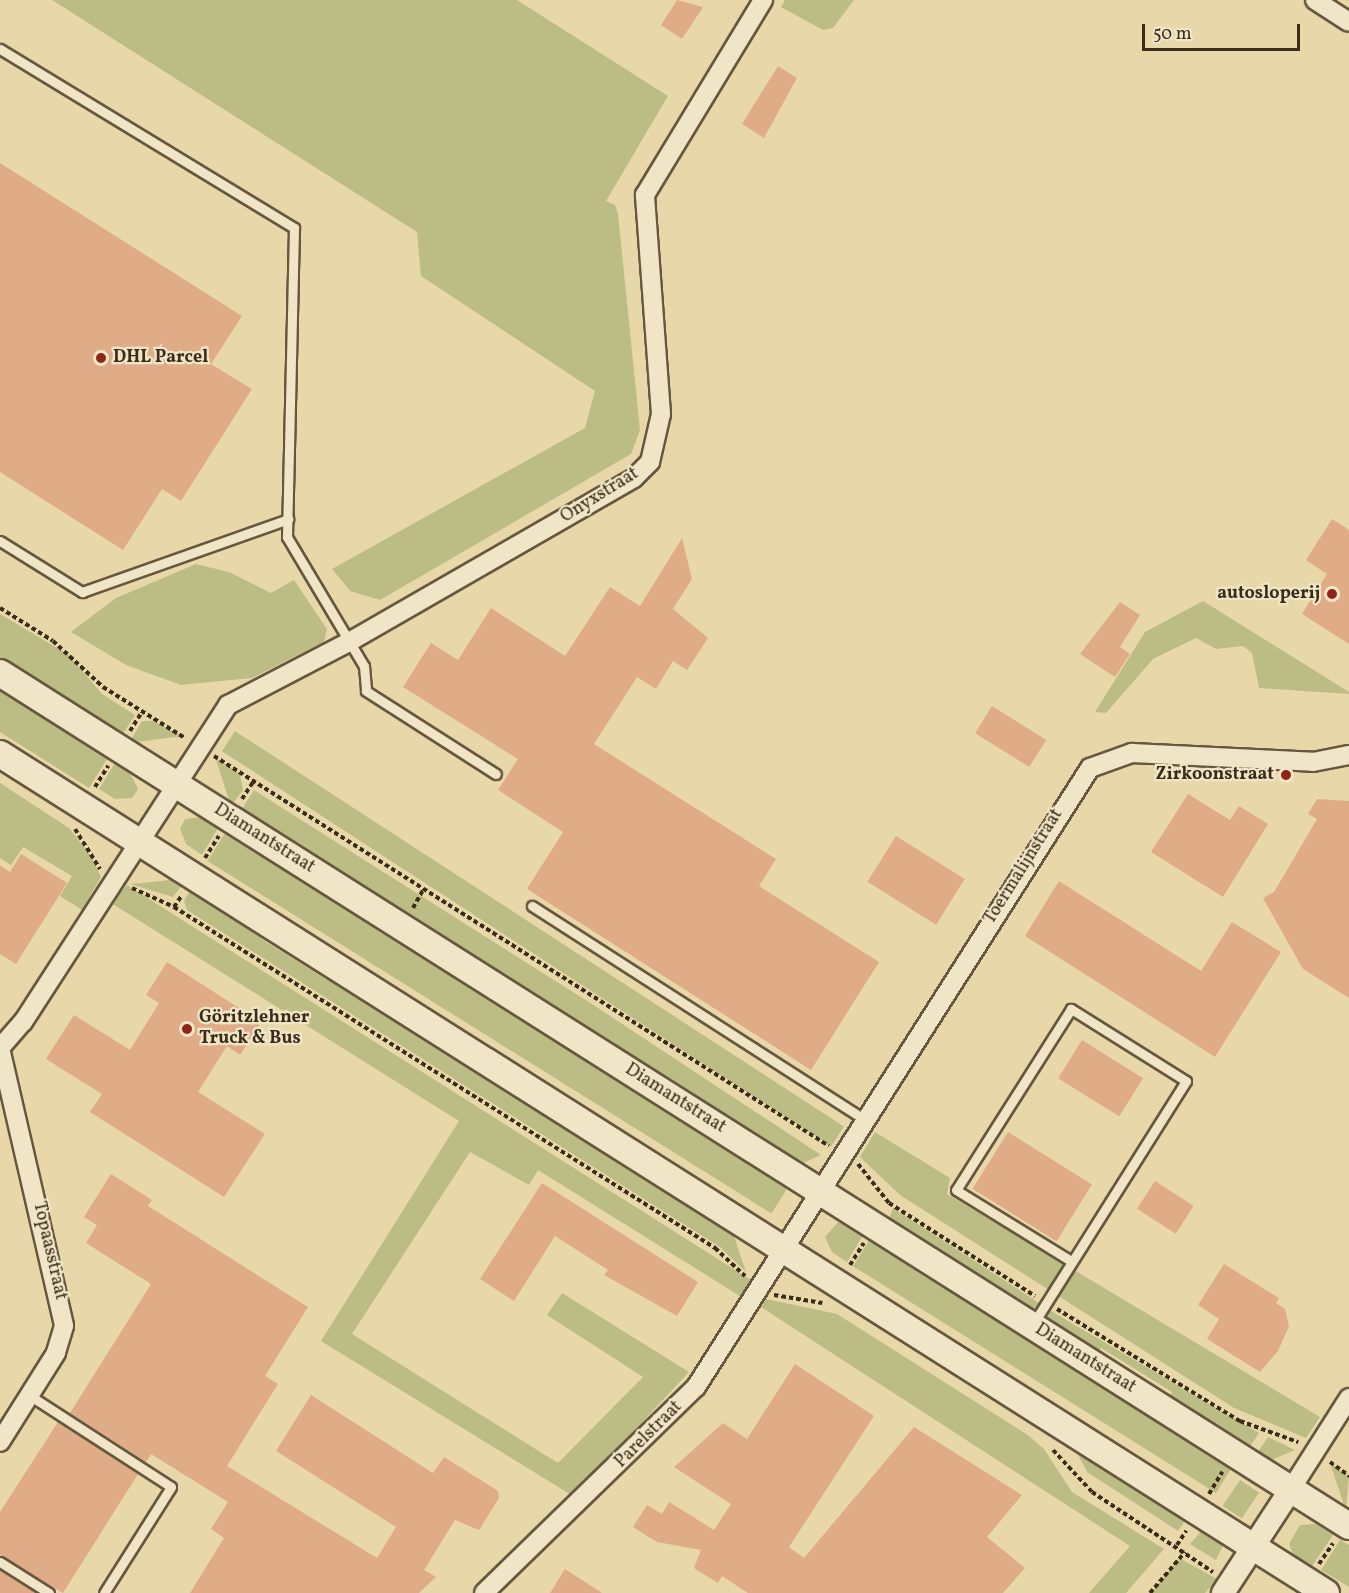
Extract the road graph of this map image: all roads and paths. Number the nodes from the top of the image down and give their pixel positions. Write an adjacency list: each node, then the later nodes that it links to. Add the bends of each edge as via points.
1 (763, 0): 8 (street, Onyxstraat, via 645,195 662,414 650,462 634,478)
2 (1315, 0): 3 (street)
3 (1349, 22)
4 (0, 50): 5 (lane, via 294,228)
5 (288, 519): 6 (lane, via 82,592); 8 (lane, via 287,537)
6 (0, 541)
7 (0, 608): 10 (path, via 53,641 103,687)
8 (349, 642): 10 (street, Onyxstraat, via 239,697); 13 (lane, via 364,666 366,691)
9 (0, 672): 15 (main road, Diamantstraat)
10 (198, 747): 14 (path); 15 (street, Onyxstraat)
11 (0, 754): 18 (main road)
12 (1349, 755): 27 (street, Toermalijnstraat, via 1313,762 1132,753 1090,768)
13 (496, 774)
14 (253, 782): 16 (path); 21 (path)
15 (175, 783): 16 (main road, Diamantstraat); 18 (street, Onyxstraat)
16 (230, 818): 19 (path); 29 (main road, Diamantstraat)
17 (71, 825): 20 (path, via 98,868)
18 (139, 842): 19 (main road); 20 (street, Topaasstraat)
19 (193, 876): 23 (path); 32 (main road)
20 (116, 879): 23 (path); 38 (street, Topaasstraat, via 23,1022 0,1047 64,1326 56,1353)
21 (423, 890): 24 (path); 28 (path)
22 (531, 906): 27 (lane)
23 (174, 907): 26 (path)
24 (407, 918)
25 (285, 965): 26 (path)
26 (279, 973): 34 (path, via 715,1248)
27 (865, 1120): 28 (street, Toermalijnstraat)
28 (843, 1154): 29 (street, Toermalijnstraat); 30 (path, via 871,1174)
29 (820, 1191): 31 (main road, Diamantstraat); 32 (street, Toermalijnstraat)
30 (889, 1203): 31 (path); 36 (path)
31 (875, 1226): 35 (path); 37 (main road, Diamantstraat)
32 (783, 1251): 34 (street, Parelstraat); 35 (main road)
33 (1071, 1261): 33 (lane, via 1186,1081 1071,1009 956,1190); 36 (lane)
34 (761, 1287): 35 (path, via 783,1300); 52 (street, Parelstraat, via 674,1413)
35 (831, 1298): 44 (main road)
36 (1046, 1302): 37 (lane); 42 (path, via 1251,1426)
37 (1032, 1325): 42 (main road, Diamantstraat)
38 (30, 1395): 40 (street, Topaasstraat); 51 (lane, via 171,1486)
39 (1349, 1398): 43 (street)
40 (0, 1442)
41 (1049, 1445): 46 (path, via 1092,1492)
42 (1234, 1453): 43 (main road, Diamantstraat); 44 (path)
43 (1291, 1489): 45 (main road, Diamantstraat); 47 (street)
44 (1198, 1511): 46 (path); 47 (main road)
45 (1347, 1524): 49 (path)
46 (1177, 1545): 53 (path, via 1185,1552)
47 (1254, 1547): 49 (main road); 54 (street)
48 (0, 1562): 50 (lane)
49 (1317, 1587)
50 (49, 1593)
51 (104, 1593)
52 (484, 1593)
53 (1150, 1593)
54 (1223, 1593)

